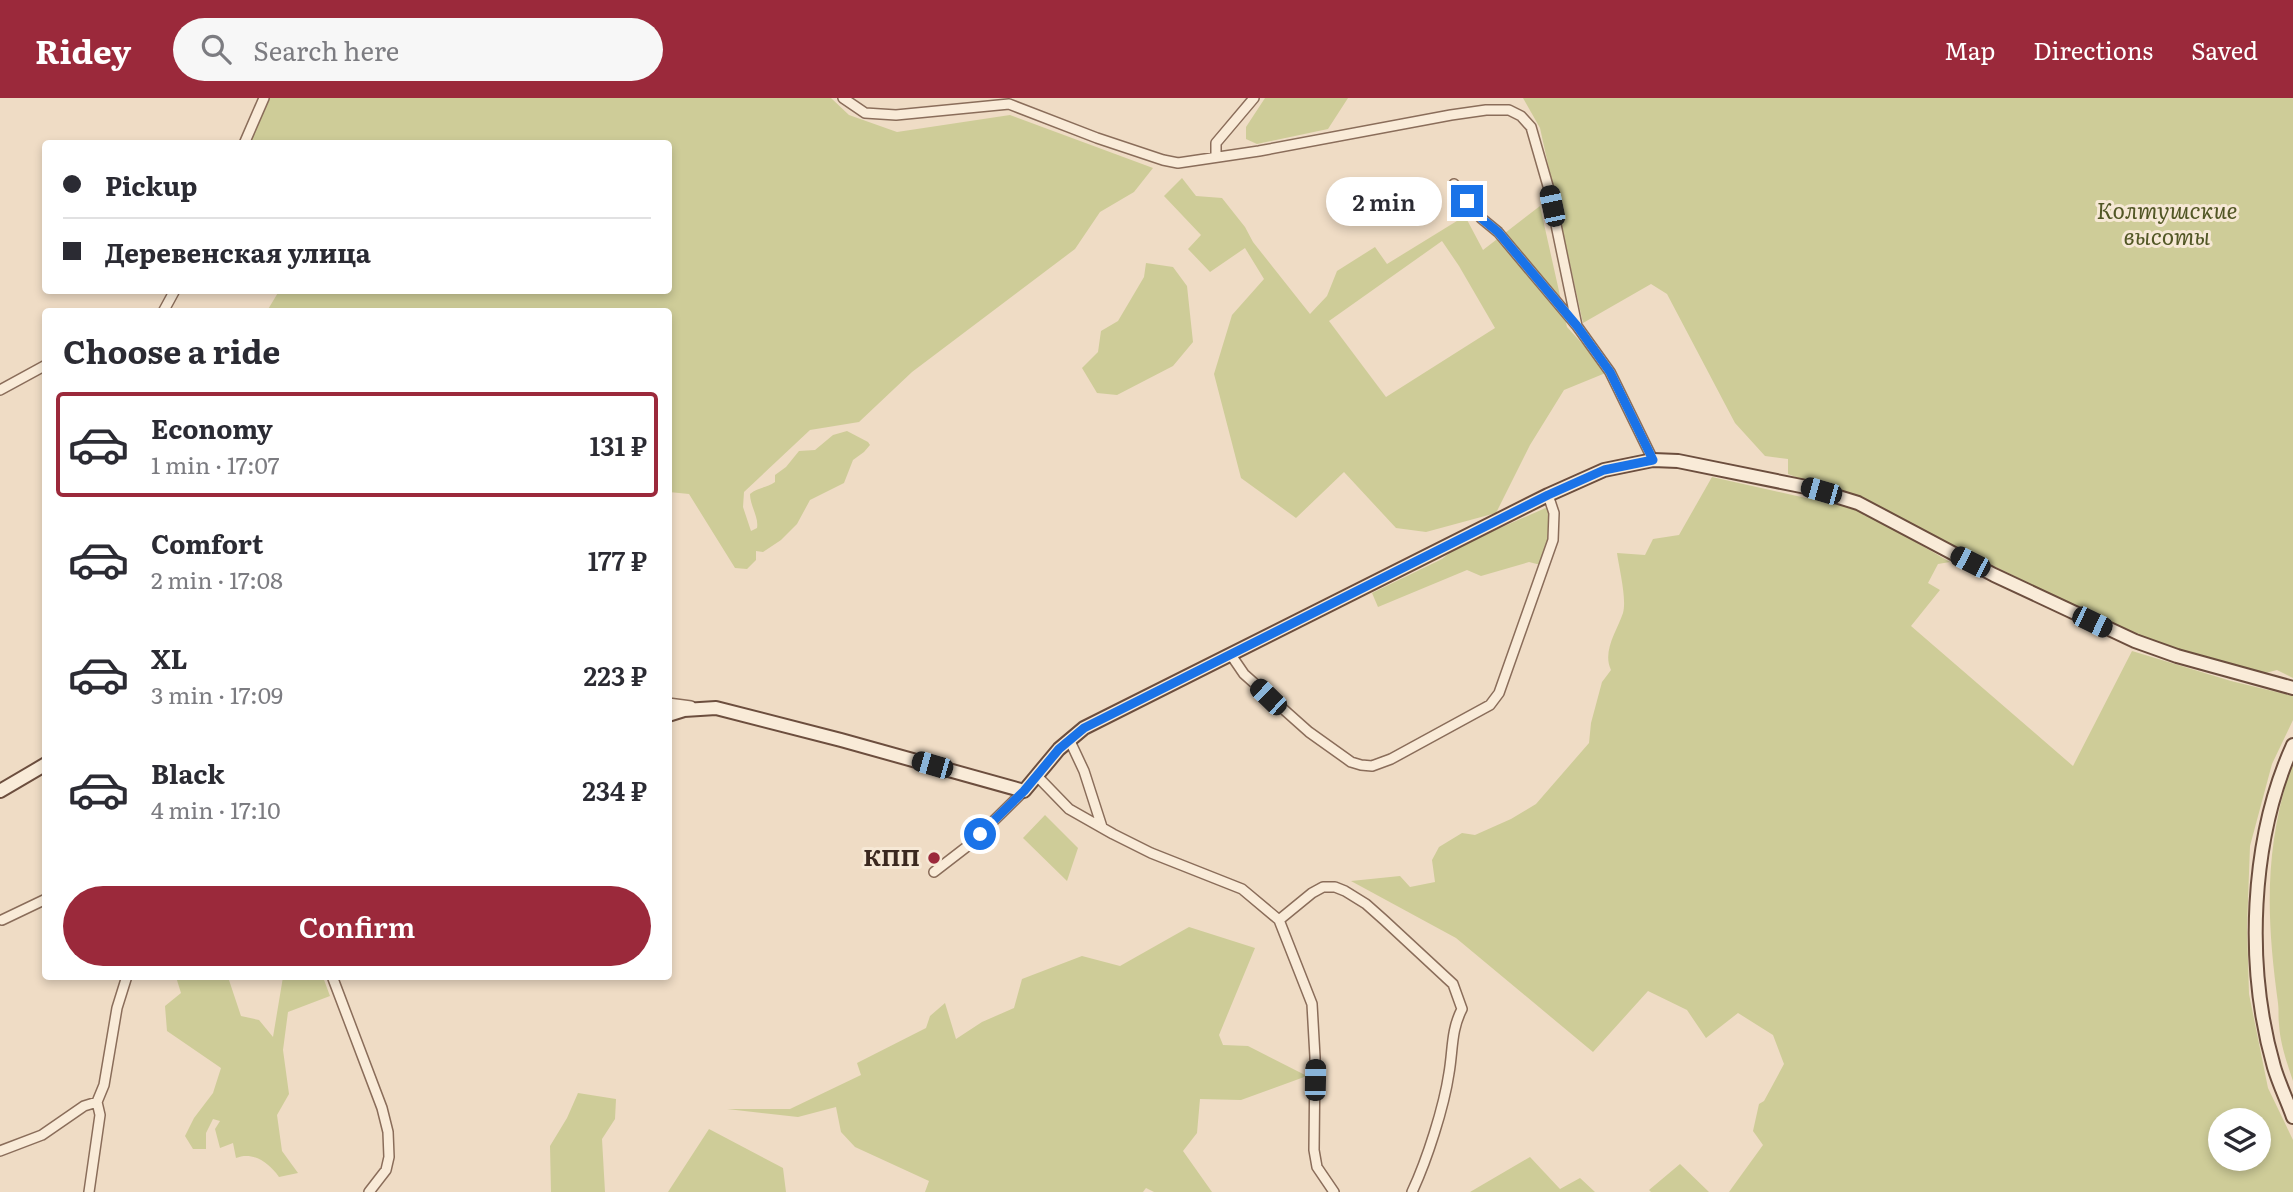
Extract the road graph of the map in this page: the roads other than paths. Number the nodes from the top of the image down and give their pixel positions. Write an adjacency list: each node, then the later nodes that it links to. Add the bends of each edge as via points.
1 (264, 98): 4 (street)
2 (843, 98): 5 (street, via 866,113 896,115 1009,104 1163,160 1178,163)
3 (1254, 98): 5 (street, via 1216,143)
4 (246, 140)
5 (1216, 157): 7 (street, via 1486,110 1509,110 1531,127)
6 (1454, 184): 7 (street)
7 (1577, 326): 10 (street, via 1610,372)
8 (42, 367): 9 (street)
9 (0, 390)
10 (1653, 460): 11 (street, via 1604,470); 13 (street, via 1807,487 1858,503 2109,631 2177,656)
11 (1548, 495): 12 (street); 12 (street, via 1554,513 1553,540 1499,693 1490,705 1391,759 1372,766 1351,762 1268,697)
12 (1231, 655): 17 (street)
13 (2293, 688)
14 (672, 704): 15 (street)
15 (701, 708): 16 (street); 22 (street, via 841,740)
16 (672, 714)
17 (1069, 739): 20 (street); 23 (street)
18 (2293, 745): 31 (street, via 2265,833 2255,901 2263,1010 2274,1066)
19 (42, 766): 21 (street)
20 (1036, 775): 22 (street); 23 (street, via 1069,808)
21 (0, 791)
22 (1024, 791): 24 (street, via 969,845)
23 (1102, 827): 27 (street, via 1151,853 1242,889)
24 (933, 872)
25 (42, 901): 26 (street)
26 (2, 920)
27 (1279, 920): 35 (street, via 1311,1004 1314,1150 1317,1167); 36 (street, via 1312,893 1335,887 1366,904 1453,985 1462,1009 1451,1041 1450,1071)
28 (126, 980): 30 (street)
29 (334, 980): 34 (street, via 388,1132 386,1170)
30 (97, 1102): 32 (street, via 42,1135); 33 (street, via 100,1115)
31 (2293, 1117)
32 (0, 1151)
33 (89, 1192)
34 (369, 1192)
35 (1334, 1192)
36 (1412, 1192)

